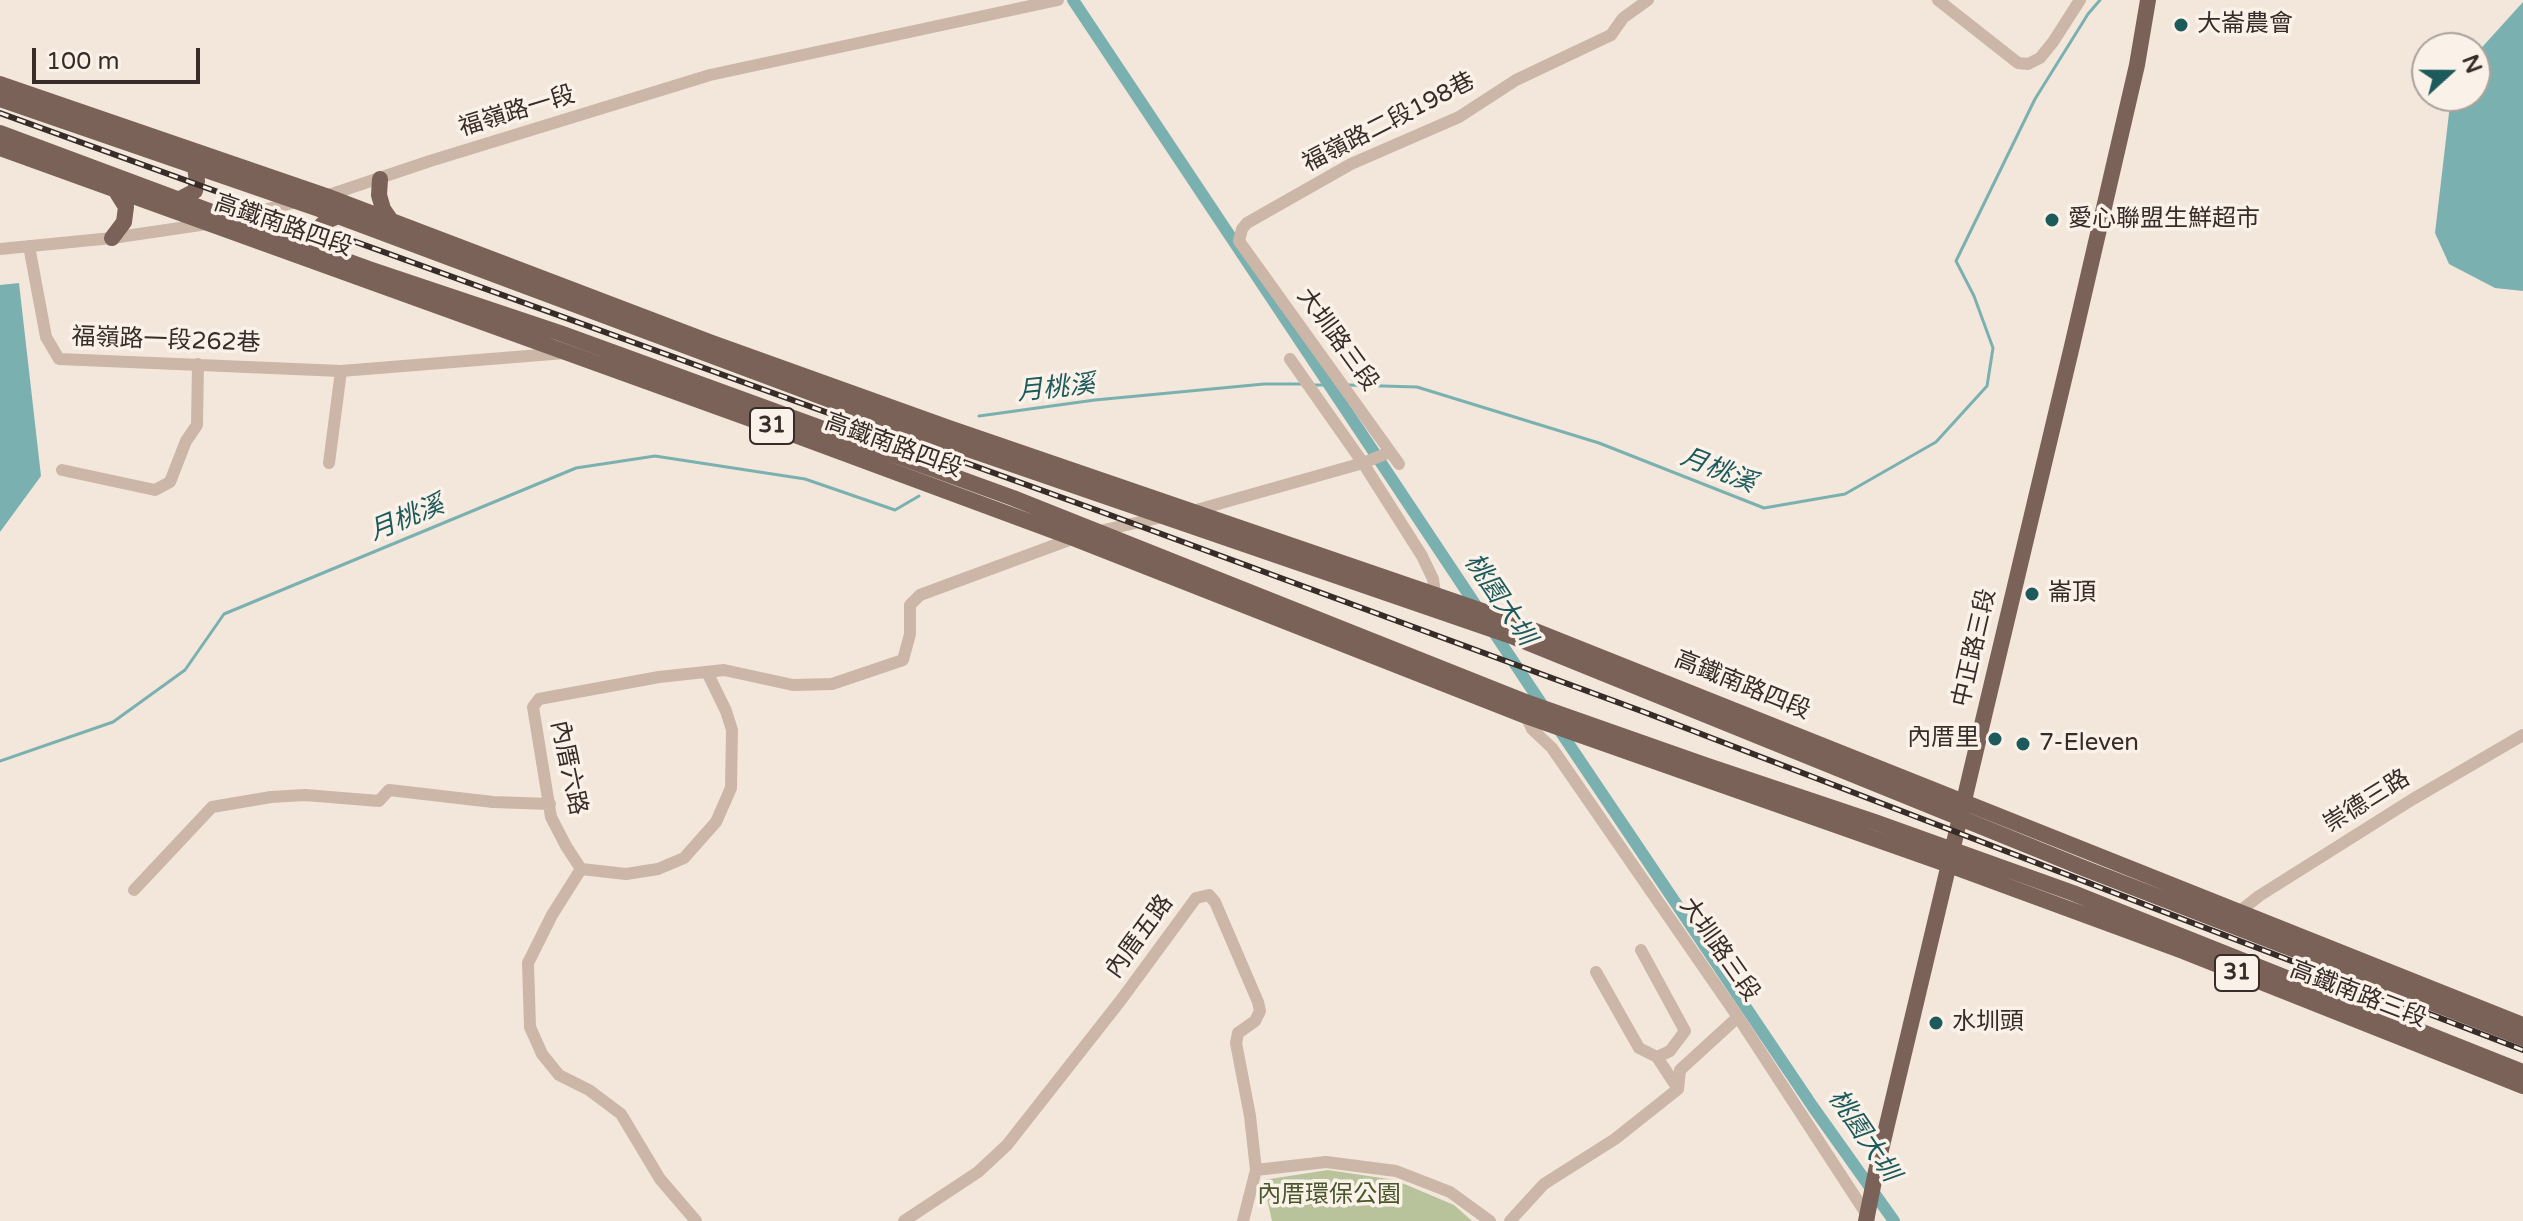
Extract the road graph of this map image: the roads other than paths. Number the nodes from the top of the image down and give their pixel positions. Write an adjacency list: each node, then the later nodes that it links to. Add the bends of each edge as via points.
1 (1648, 0): 21 (street, 福嶺路二段198巷, via 1623,18 1611,35 1516,80 1459,117 1351,164 1247,223)
2 (1938, 0): 3 (street, via 2018,63 2028,64 2040,58)
3 (2080, 0)
4 (2148, 0): 51 (main road, 中正路三段)
5 (1052, 2): 11 (street, 福嶺路一段, via 710,75)
6 (0, 84): 13 (main road, 高鐵南路四段 / 31)
7 (0, 99): 10 (main road, 高鐵南路四段 / 31)
8 (0, 133): 14 (main road, 高鐵南路四段 / 31)
9 (0, 148): 12 (main road, 高鐵南路四段 / 31)
10 (195, 167): 14 (main road, via 195,191); 15 (main road, 高鐵南路四段 / 31)
11 (380, 179): 13 (street, 福嶺路一段); 18 (main road, via 379,195)
12 (116, 191): 19 (main road, 高鐵南路四段 / 31); 20 (main road, via 126,207 124,222)
13 (326, 196): 15 (street, 福嶺路一段); 18 (main road, 高鐵南路四段 / 31)
14 (178, 200): 17 (main road, 高鐵南路四段 / 31)
15 (299, 202): 16 (main road, 高鐵南路四段 / 31); 17 (street, 福嶺路一段)
16 (338, 216): 24 (main road, via 315,232); 30 (main road, 高鐵南路四段 / 31)
17 (228, 218): 19 (street, 福嶺路一段); 24 (main road, 高鐵南路四段 / 31)
18 (392, 222): 31 (main road, 高鐵南路四段 / 31)
19 (207, 224): 20 (street, 福嶺路一段); 25 (main road, 高鐵南路四段 / 31)
20 (112, 238): 22 (street, 福嶺路一段)
21 (1239, 241): 33 (street, 大圳路三段)
22 (29, 246): 23 (street, 福嶺路一段); 27 (street, 福嶺路一段262巷, via 46,337 59,359)
23 (0, 249)
24 (316, 250): 29 (main road, 高鐵南路四段 / 31)
25 (572, 353): 28 (street, 福嶺路一段262巷); 32 (main road, 高鐵南路四段 / 31)
26 (1290, 359): 35 (street, 大圳路三段)
27 (198, 364): 28 (street, 福嶺路一段262巷); 37 (street, via 197,425 170,482 155,490)
28 (341, 371): 34 (street)
29 (712, 388): 32 (main road); 41 (main road, 高鐵南路四段 / 31)
30 (892, 423): 31 (main road); 39 (main road, 高鐵南路四段 / 31)
31 (949, 428): 38 (main road, 高鐵南路四段 / 31)
32 (784, 431): 42 (main road, 高鐵南路四段 / 31)
33 (1389, 453): 35 (street); 36 (street, 大圳路三段)
34 (329, 463)
35 (1364, 463): 38 (street); 46 (street, 大圳路三段, via 1422,556)
36 (1399, 464)
37 (62, 470)
38 (1195, 511): 39 (street); 40 (main road, 高鐵南路四段 / 31)
39 (1169, 516): 41 (street); 43 (main road, 高鐵南路四段 / 31)
40 (1254, 531): 43 (main road); 46 (main road, 高鐵南路四段 / 31)
41 (1095, 532): 42 (street); 45 (main road, 高鐵南路四段 / 31)
42 (1073, 538): 44 (main road, 高鐵南路四段 / 31); 47 (street, 內厝六路, via 920,595 910,605 903,660 832,684 793,685 724,670)
43 (1298, 561): 51 (main road, 高鐵南路四段 / 31, via 1514,637)
44 (1184, 584): 45 (main road); 48 (main road, 高鐵南路四段 / 31)
45 (1251, 592): 48 (main road, 高鐵南路四段 / 31)
46 (1435, 593): 51 (main road, 高鐵南路四段 / 31, via 1755,717)
47 (707, 672): 50 (street, 內厝六路, via 539,699 533,707); 53 (street, via 732,730 731,788 716,822 684,858 658,869 626,874)
48 (1529, 712): 52 (main road, 31, via 1575,733); 52 (main road, 31, via 1563,714 1875,822); 59 (street, 大圳路三段, via 1532,729 1552,748)
49 (2523, 735): 55 (street, 崇德三路)
50 (550, 804): 53 (street, 內厝六路, via 551,817); 54 (street, via 389,790 379,801 305,795 212,807)
51 (1962, 811): 52 (main road, 中正路三段); 55 (main road, 高鐵南路三段 / 31); 58 (main road, 高鐵南路三段 / 31)
52 (1951, 858): 63 (main road, 高鐵南路三段 / 31, via 2087,899); 64 (main road, 高鐵南路三段 / 31); 67 (main road, 中正路三段)
53 (581, 869): 68 (street, via 528,963 530,1027 559,1075 621,1114 660,1179)
54 (134, 890)
55 (2239, 912): 60 (main road, 高鐵南路三段 / 31)
56 (1641, 950): 62 (street, via 1685,1031 1670,1051)
57 (1596, 972): 62 (street, via 1639,1048)
58 (2466, 1016): 60 (main road); 61 (main road, 高鐵南路三段 / 31)
59 (1738, 1017): 65 (street, via 1680,1070); 67 (street, 大圳路三段)
60 (2518, 1023)
61 (2523, 1038)
62 (1657, 1057): 65 (street)
63 (2523, 1072)
64 (2523, 1086)
65 (1678, 1089): 72 (street, via 1615,1139 1544,1184)
66 (1256, 1170): 69 (street, 內厝五路, via 1236,1043 1238,1033 1260,1011 1209,895 1196,898 1007,1145 978,1172); 70 (street); 71 (street, via 1326,1162 1396,1171 1450,1192)
67 (1869, 1214)
68 (696, 1221)
69 (904, 1221)
70 (1243, 1221)
71 (1490, 1221)
72 (1510, 1221)

